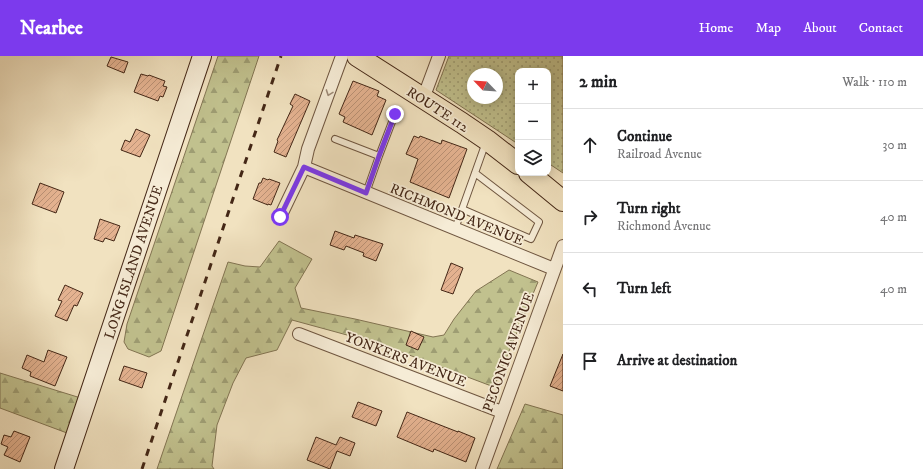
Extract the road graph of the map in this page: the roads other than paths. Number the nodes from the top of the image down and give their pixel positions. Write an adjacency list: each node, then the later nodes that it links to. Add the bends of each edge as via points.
1 (202, 56): 23 (street, LONG ISLAND AVENUE)
2 (342, 56): 11 (street, one-way to 11, via 308,149)
3 (357, 56): 5 (main road, ROUTE 112)
4 (439, 56): 5 (street)
5 (423, 99): 8 (main road, ROUTE 112)
6 (395, 114): 9 (lane)
7 (335, 139): 9 (lane)
8 (487, 140): 10 (main road, ROUTE 112); 12 (lane)
9 (379, 156): 14 (lane)
10 (515, 162)
11 (304, 167): 14 (street, RICHMOND AVENUE); 17 (street)
12 (475, 173): 16 (lane); 16 (lane, via 539,222 531,239)
13 (533, 176): 15 (main road)
14 (366, 193): 18 (street, RICHMOND AVENUE)
15 (563, 201)
16 (462, 209): 18 (lane)
17 (280, 217)
18 (455, 229): 20 (street, RICHMOND AVENUE)
19 (563, 246): 20 (street, PECONIC AVENUE)
20 (554, 270): 22 (street, PECONIC AVENUE)
21 (299, 334): 22 (street, YONKERS AVENUE)
22 (502, 412): 24 (street, PECONIC AVENUE)
23 (64, 469)
24 (482, 469)

